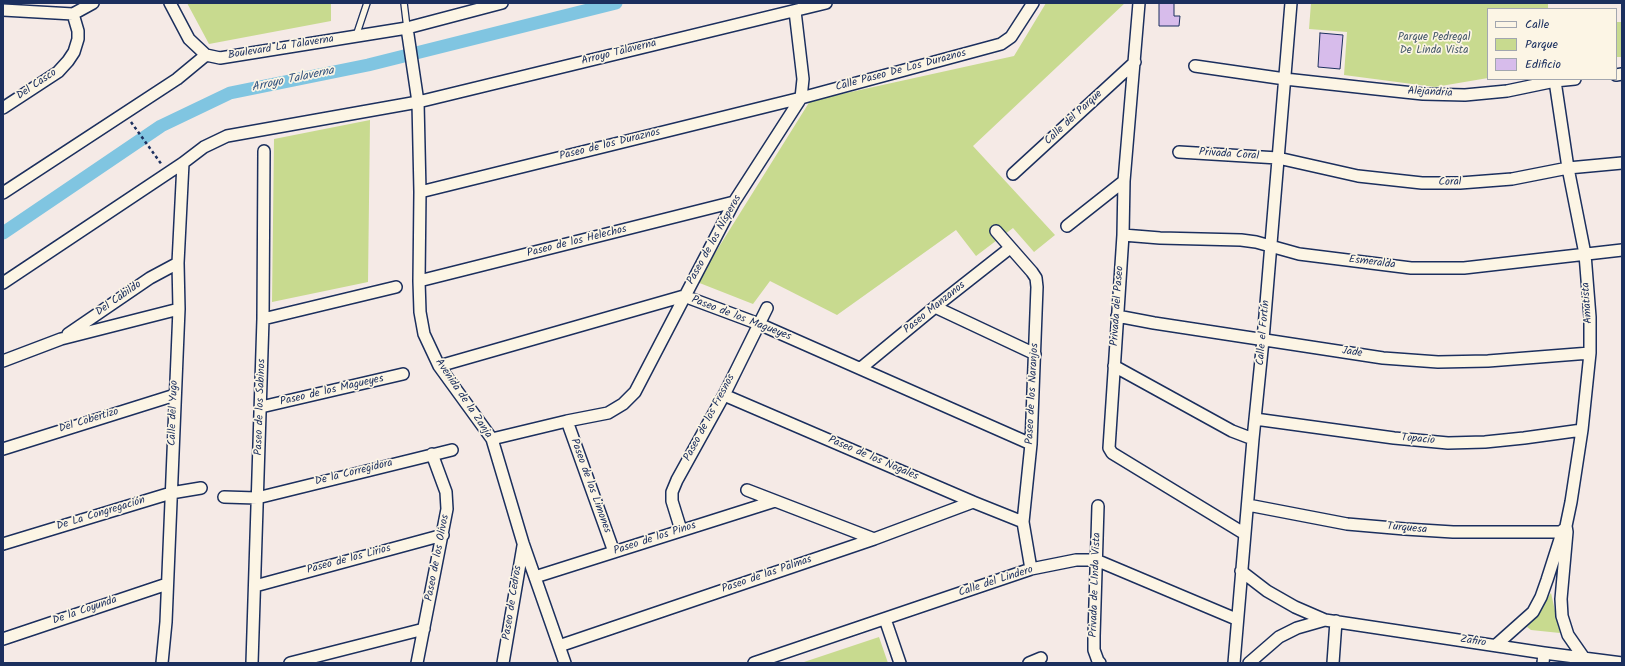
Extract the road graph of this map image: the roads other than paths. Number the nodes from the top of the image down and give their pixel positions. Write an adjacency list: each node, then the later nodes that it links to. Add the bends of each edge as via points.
1 (93, 3): 12 (street)
2 (170, 3): 15 (street, via 189,39)
3 (367, 3): 14 (lane)
4 (404, 3): 13 (lane)
5 (502, 3): 13 (street, Boulevard La Talaverna)
6 (826, 3): 11 (street, Arroyo Talaverna)
7 (1033, 3): 21 (street, Calle Paseo De Los Duraznos, via 1011,37 1001,44)
8 (1140, 3): 16 (street, Privada del Paseo)
9 (1291, 3): 18 (street, Calle el Fortín)
10 (3, 10): 12 (street)
11 (795, 11): 21 (street, Paseo de los Nísperos, via 803,78); 22 (street, Arroyo Talaverna)
12 (74, 14): 23 (street, Del Casco, via 78,39 68,61 58,72)
13 (407, 28): 14 (street, Boulevard La Talaverna); 22 (street, Avenida de la Zanja)
14 (356, 36): 15 (street, Boulevard La Talaverna, via 220,58)
15 (206, 55): 33 (street, via 178,79)
16 (1135, 62): 30 (street, Calle del Parque); 31 (street, Privada del Paseo)
17 (1195, 66): 18 (street, Alejandria)
18 (1286, 79): 20 (street, Alejandria, via 1423,94 1465,95 1507,91); 26 (street, Calle el Fortín)
19 (1564, 80): 20 (street, Alejandria)
20 (1555, 81): 29 (street, Amatista)
21 (801, 98): 32 (street, Paseo de los Duraznos); 34 (street, Paseo de los Nísperos)
22 (418, 102): 27 (street, Arroyo Talaverna, via 227,136 204,147); 32 (street, Avenida de la Zanja)
23 (3, 108)
24 (264, 151): 51 (street, Paseo de los Sabinos)
25 (1179, 152): 26 (street, Privada Coral)
26 (1278, 158): 29 (street, Coral, via 1358,176 1422,183 1512,179); 38 (street, Calle el Fortín)
27 (183, 163): 42 (street, Calle del Yugo); 44 (street, Arroyo Talaverna)
28 (1622, 163): 29 (street, Coral)
29 (1568, 168): 41 (street, Amatista)
30 (1013, 174)
31 (1124, 181): 35 (street); 37 (street, Privada del Paseo)
32 (420, 192): 43 (street, Avenida de la Zanja)
33 (3, 193)
34 (734, 202): 43 (street, Paseo de los Helechos); 46 (street, Paseo de los Nísperos)
35 (1067, 226)
36 (996, 231): 39 (street, Paseo de los Naranjos)
37 (1123, 235): 38 (street, Esmeralda, via 1241,240); 50 (street, Privada del Paseo)
38 (1271, 247): 41 (street, Esmeralda, via 1299,254 1411,268 1464,268); 54 (street, Calle el Fortín)
39 (1010, 248): 47 (street, Paseo Manzanos); 56 (street, Paseo de los Naranjos, via 1036,278)
40 (1622, 250): 41 (street, Esmeralda)
41 (1585, 254): 55 (street, Amatista)
42 (178, 263): 49 (street, Calle del Yugo); 53 (street, Del Cabildo, via 150,278)
43 (419, 281): 58 (street, Avenida de la Zanja, via 424,334)
44 (3, 283)
45 (396, 287): 51 (street)
46 (684, 296): 52 (street, Paseo de los Magueyes); 58 (street, Paseo de los Magueyes); 66 (street, Paseo de los Nísperos, via 635,392 623,404 608,413)
47 (935, 307): 56 (street); 60 (street, Paseo Manzanos)
48 (767, 308): 52 (street, Paseo de los Fresnos)
49 (179, 309): 53 (street, Del Cabildo); 63 (street, Calle del Yugo)
50 (1117, 316): 54 (street, Jade); 59 (street, Privada del Paseo)
51 (263, 319): 64 (street, Paseo de los Sabinos)
52 (759, 324): 60 (street, Paseo de los Magueyes); 62 (street, Paseo de los Fresnos)
53 (61, 339): 57 (street, Del Cabildo)
54 (1263, 340): 55 (street, Jade, via 1383,358 1438,362); 65 (street, Calle el Fortín)
55 (1590, 353): 67 (street, Amatista)
56 (1035, 354): 70 (street, Paseo de los Naranjos)
57 (3, 361)
58 (439, 366): 68 (street, Avenida de la Zanja)
59 (1114, 366): 69 (street, via 1232,431); 86 (street, Privada del Paseo, via 1108,445 1110,451)
60 (861, 368): 70 (street, Paseo de los Magueyes)
61 (403, 374): 64 (street, Paseo de los Magueyes)
62 (724, 394): 80 (street, Paseo de los Nogales); 84 (street, Paseo de los Fresnos, via 672,492 672,501)
63 (175, 395): 71 (street, Del Cobertizo); 76 (street, Calle del Yugo)
64 (261, 407): 78 (street, Paseo de los Sabinos)
65 (1255, 419): 67 (street, Topacio, via 1448,443 1485,442); 69 (street, Calle el Fortín)
66 (567, 421): 68 (street, Paseo de los Nísperos); 91 (street, Paseo de los Limones)
67 (1582, 430): 85 (street, Amatista)
68 (492, 439): 89 (street, Avenida de la Zanja)
69 (1253, 439): 82 (street, Calle el Fortín)
70 (1031, 444): 83 (street, Paseo de los Naranjos)
71 (3, 449)
72 (452, 450): 73 (street, De la Corregidora)
73 (432, 454): 78 (street, De la Corregidora); 87 (street, Paseo de los Olivos, via 446,492 447,509)
74 (201, 488): 76 (street, De La Congregación)
75 (747, 490): 79 (street)
76 (170, 493): 90 (street, De La Congregación); 96 (street, Calle del Yugo)
77 (224, 497): 78 (street, De la Corregidora)
78 (257, 498): 97 (street, Paseo de los Sabinos)
79 (775, 501): 84 (street, Paseo de los Pinos); 88 (street)
80 (974, 502): 83 (street, Paseo de los Nogales); 88 (street, Paseo de las Palmas)
81 (1098, 506): 92 (street, Privada de LInda Vista)
82 (1248, 506): 85 (street, Turquesa, via 1347,524 1405,529 1453,532); 86 (street, Calle el Fortín)
83 (1022, 522): 93 (street, Paseo de los Naranjos)
84 (682, 530): 91 (street, Paseo de los Pinos)
85 (1565, 530): 104 (street, Amatista, via 1548,580 1533,612); 108 (street, Amatista, via 1562,616 1568,635)
86 (1245, 534): 94 (street, Calle el Fortín)
87 (443, 535): 97 (street, Paseo de los Lirios); 102 (street, Paseo de los Olivos)
88 (874, 539): 105 (street, Paseo de las Palmas)
89 (524, 543): 95 (street, Avenida de la Zanja); 113 (street, Paseo de Cedros)
90 (3, 544)
91 (614, 552): 95 (street, Paseo de los Pinos)
92 (1096, 560): 93 (street, Calle del Lindero, via 1076,560); 99 (street, Calle del Lindero); 118 (street, Privada de LInda Vista, via 1094,650)
93 (1031, 569): 98 (street, Calle del Lindero)
94 (1241, 572): 99 (street, Calle el Fortín); 100 (street, Zafiro, via 1278,598)
95 (535, 577): 105 (street, Avenida de la Zanja)
96 (167, 584): 103 (street, De la Coyunda); 109 (street, Calle del Yugo)
97 (255, 586): 110 (street, Paseo de los Sabinos)
98 (885, 619): 115 (street, Calle del Lindero); 116 (street)
99 (1236, 619): 119 (street, Calle el Fortín)
100 (1324, 620): 101 (street, Zafiro); 120 (street, Zafiro, via 1297,628 1279,637)
101 (1336, 621): 104 (street, Zafiro); 121 (street)
102 (424, 629): 111 (street); 112 (street, Paseo de los Olivos)
103 (3, 639)
104 (1496, 645): 107 (street, Zafiro)
105 (559, 646): 114 (street, Avenida de la Zanja)
106 (1041, 658): 117 (street)
107 (1543, 658): 108 (street, Zafiro)
108 (1584, 658): 122 (street, Zafiro)
109 (162, 663)
110 (252, 663)
111 (290, 663)
112 (417, 663)
113 (503, 663)
114 (565, 663)
115 (754, 663)
116 (900, 663)
117 (1028, 663)
118 (1100, 663)
119 (1234, 663)
120 (1249, 663)
121 (1333, 663)
122 (1622, 663)

